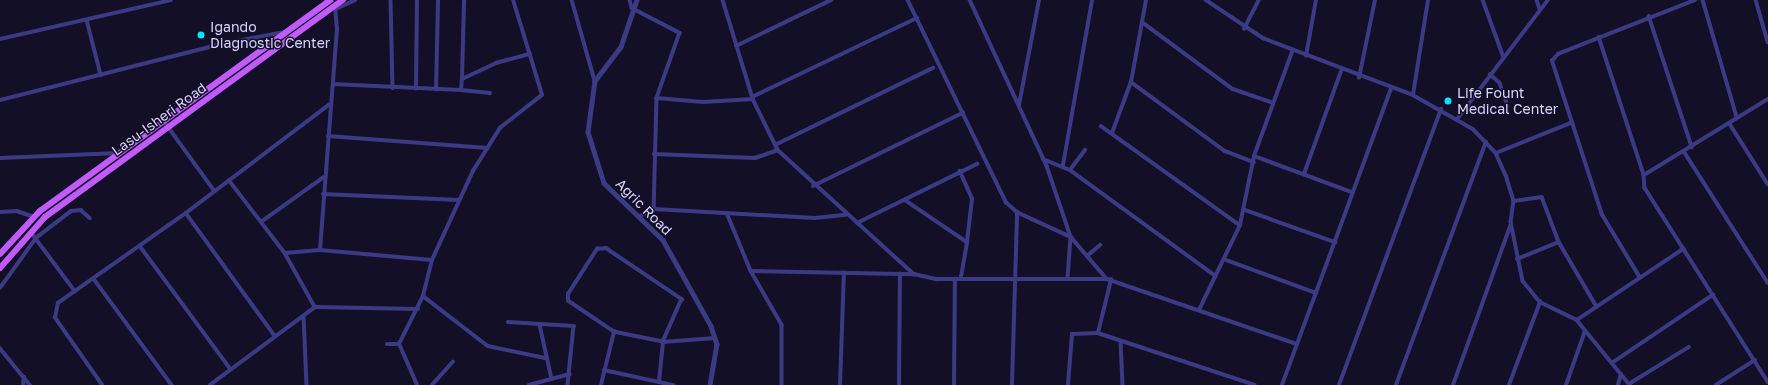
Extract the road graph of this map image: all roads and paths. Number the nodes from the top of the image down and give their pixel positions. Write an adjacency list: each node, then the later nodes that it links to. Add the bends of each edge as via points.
1 (171, 0): 36 (street)
2 (330, 0): 39 (main road, Lasu-Isheri Road)
3 (343, 0): 31 (main road, Lasu-Isheri Road)
4 (354, 0): 31 (street)
5 (391, 0): 57 (street)
6 (416, 0): 59 (street)
7 (438, 0): 60 (street)
8 (464, 0): 53 (street)
9 (513, 0): 45 (street)
10 (572, 0): 54 (street)
11 (630, 0): 32 (street)
12 (637, 0): 32 (street, Agric Road)
13 (722, 0): 43 (street)
14 (831, 0): 43 (street)
15 (908, 0): 35 (street)
16 (970, 0): 70 (street)
17 (1039, 0): 70 (street)
18 (1092, 0): 98 (street)
19 (1146, 0): 37 (street)
20 (1206, 0): 38 (street)
21 (1259, 0): 38 (street)
22 (1316, 0): 47 (street)
23 (1375, 0): 52 (street)
24 (1428, 0): 63 (street)
25 (1483, 0): 46 (street)
26 (1537, 0): 33 (street)
27 (1548, 0): 33 (street)
28 (1695, 0): 34 (street)
29 (1702, 0): 74 (street)
30 (1756, 0): 42 (street)
31 (336, 7): 56 (street); 80 (main road, Lasu-Isheri Road)
32 (632, 8): 54 (street, Agric Road, via 621,46); 64 (street, via 680,33)
33 (1540, 9): 46 (street)
34 (1649, 16): 40 (street); 85 (street)
35 (917, 18): 65 (street); 73 (street)
36 (88, 20): 41 (street); 51 (street)
37 (1142, 22): 55 (street); 68 (street, via 1233,89)
38 (1244, 29): 44 (street)
39 (284, 32): 51 (street, via 222,44); 76 (main road, Lasu-Isheri Road)
40 (1599, 37): 77 (street, via 1558,54 1552,61); 102 (street)
41 (0, 39)
42 (1768, 42)
43 (736, 46): 65 (street)
44 (1292, 52): 47 (street); 68 (street)
45 (530, 54): 53 (street, via 496,63); 86 (street, via 542,95 507,119)
46 (1503, 55): 50 (street)
47 (1306, 56): 49 (street)
48 (933, 68): 84 (street)
49 (1341, 71): 52 (street); 101 (street)
50 (1490, 74): 71 (street, via 1500,83); 75 (street)
51 (101, 76): 67 (street)
52 (1359, 78): 58 (street)
53 (462, 79): 61 (street)
54 (595, 81): 120 (street, Agric Road, via 588,126 601,178)
55 (1131, 82): 81 (street); 96 (street, via 1225,151)
56 (333, 84): 57 (street); 69 (street)
57 (393, 88): 59 (street)
58 (1391, 88): 63 (street); 108 (street)
59 (416, 89): 60 (street)
60 (436, 90): 61 (street)
61 (461, 90): 62 (street)
62 (490, 93)
63 (1414, 95): 72 (street)
64 (657, 98): 65 (street, via 703,102); 92 (street)
65 (752, 98): 84 (street)
66 (1768, 99): 74 (street)
67 (0, 100)
68 (1271, 102): 93 (street)
69 (329, 105): 82 (street); 104 (street)
70 (1019, 105): 95 (street)
71 (1508, 106)
72 (1441, 109): 75 (street); 218 (street)
73 (963, 113): 106 (street); 116 (street, via 1000,192)
74 (1737, 116): 78 (street)
75 (1458, 118): 83 (street)
76 (164, 121): 80 (street); 89 (main road, Lasu-Isheri Road)
77 (1571, 123): 90 (street); 152 (street, via 1605,222)
78 (1730, 124): 85 (street); 105 (street)
79 (1101, 126): 81 (street)
80 (168, 127): 107 (street); 127 (main road, Lasu-Isheri Road)
81 (1112, 133): 126 (street)
82 (328, 136): 86 (street); 103 (street)
83 (1486, 142): 90 (street); 219 (street)
84 (775, 144): 87 (street)
85 (1692, 147): 91 (street)
86 (488, 148): 110 (street)
87 (778, 150): 92 (street, via 755,158); 106 (street)
88 (1085, 150): 99 (street)
89 (120, 153): 94 (street); 121 (main road, Lasu-Isheri Road)
90 (1496, 153): 112 (street)
91 (1685, 153): 102 (street); 157 (street)
92 (654, 154): 113 (street)
93 (1254, 156): 96 (street); 101 (street)
94 (0, 158)
95 (1043, 159): 98 (street); 128 (street)
96 (1254, 162): 114 (street)
97 (977, 164): 100 (street)
98 (1064, 165): 99 (street)
99 (1070, 170): 148 (street)
100 (960, 172): 111 (street); 130 (street, via 972,199)
101 (1304, 174): 108 (street)
102 (1644, 175): 135 (street, via 1645,188)
103 (324, 177): 109 (street); 123 (street)
104 (229, 180): 107 (street); 123 (street)
105 (1768, 184)
106 (814, 186): 119 (street)
107 (214, 190): 117 (street)
108 (1352, 192): 131 (street)
109 (323, 194): 110 (street); 136 (street)
110 (458, 200): 141 (street)
111 (905, 200): 125 (street); 130 (street)
112 (1514, 201): 124 (street); 132 (street, via 1542,197)
113 (654, 209): 118 (street); 120 (street)
114 (1244, 210): 126 (street); 131 (street)
115 (0, 212): 121 (street, via 17,211)
116 (1017, 212): 128 (street); 150 (street)
117 (186, 213): 134 (street); 175 (street)
118 (727, 213): 119 (street, via 815,218); 144 (street)
119 (846, 215): 125 (street)
120 (640, 216): 176 (street, Agric Road, via 665,243)
121 (34, 217): 138 (main road, Lasu-Isheri Road)
122 (90, 218): 129 (street, via 81,210 71,211)
123 (261, 222): 137 (street)
124 (1511, 222): 140 (street); 220 (street)
125 (857, 223): 147 (street)
126 (1240, 225): 142 (street)
127 (30, 231): 129 (street); 143 (main road, Lasu-Isheri Road)
128 (1071, 237): 139 (street); 151 (street)
129 (36, 238): 158 (street); 159 (street)
130 (966, 242): 149 (street)
131 (1335, 242): 160 (street)
132 (1559, 242): 140 (street); 165 (street)
133 (1100, 245): 139 (street)
134 (140, 246): 153 (street); 188 (street)
135 (1683, 249): 152 (street); 161 (street)
136 (320, 250): 137 (street); 141 (street)
137 (285, 253): 164 (street)
138 (0, 254)
139 (1087, 256): 155 (street)
140 (1517, 259): 163 (street, via 1524,281)
141 (432, 260): 162 (street)
142 (1226, 260): 148 (street); 160 (street)
143 (0, 268)
144 (751, 271): 145 (street); 209 (street, via 782,325)
145 (844, 273): 146 (street); 210 (street)
146 (900, 274): 147 (street); 211 (street)
147 (914, 274): 154 (street)
148 (1216, 276): 167 (street)
149 (961, 277): 150 (street); 154 (street)
150 (1014, 278): 151 (street); 213 (street)
151 (1068, 278): 155 (street)
152 (1640, 278): 165 (street)
153 (94, 279): 159 (street); 199 (street)
154 (955, 279): 212 (street)
155 (1106, 279): 156 (street)
156 (1111, 280): 167 (street); 174 (street)
157 (1768, 283)
158 (0, 288)
159 (75, 291): 198 (street, via 58,303 55,318)
160 (1316, 293): 181 (street)
161 (1713, 295): 185 (street); 187 (street)
162 (423, 296): 166 (street); 184 (street, via 488,346)
163 (1540, 302): 169 (street); 221 (street)
164 (315, 307): 166 (street); 168 (street)
165 (1597, 307): 169 (street)
166 (418, 309): 180 (street)
167 (1199, 310): 181 (street)
168 (304, 316): 175 (street); 201 (street)
169 (1577, 320): 172 (street)
170 (508, 322): 171 (street)
171 (540, 325): 184 (street); 190 (street, via 574,326)
172 (1585, 331): 187 (street); 222 (street)
173 (614, 332): 178 (street); 178 (street, via 567,298 597,249 601,247 682,299); 189 (street)
174 (1098, 333): 177 (street); 214 (street, via 1072,334)
175 (275, 336): 188 (street)
176 (715, 338): 178 (street); 208 (street)
177 (1121, 341): 215 (street); 216 (street)
178 (663, 342): 194 (street)
179 (387, 344): 180 (street)
180 (399, 344): 202 (street)
181 (1297, 344): 217 (street)
182 (1689, 347): 224 (street)
183 (0, 348): 192 (street)
184 (545, 358): 193 (street)
185 (1755, 360): 195 (street); 225 (street)
186 (453, 362): 203 (street)
187 (1612, 363): 191 (street)
188 (230, 368): 200 (street)
189 (604, 370): 194 (street); 206 (street)
190 (570, 374): 193 (street); 205 (street)
191 (1621, 374): 223 (street); 224 (street)
192 (24, 377): 196 (street); 197 (street)
193 (552, 379): 204 (street)
194 (659, 382): 207 (street)
195 (1768, 382)
196 (22, 385)
197 (30, 385)
198 (102, 385)
199 (172, 385)
200 (210, 385)
201 (307, 385)
202 (417, 385)
203 (432, 385)
204 (529, 385)
205 (568, 385)
206 (601, 385)
207 (673, 385)
208 (710, 385)
209 (782, 385)
210 (840, 385)
211 (899, 385)
212 (954, 385)
213 (1012, 385)
214 (1068, 385)
215 (1122, 385)
216 (1255, 385)
217 (1282, 385)
218 (1339, 385)
219 (1396, 385)
220 (1453, 385)
221 (1509, 385)
222 (1566, 385)
223 (1618, 385)
224 (1630, 385)
225 (1716, 385)

